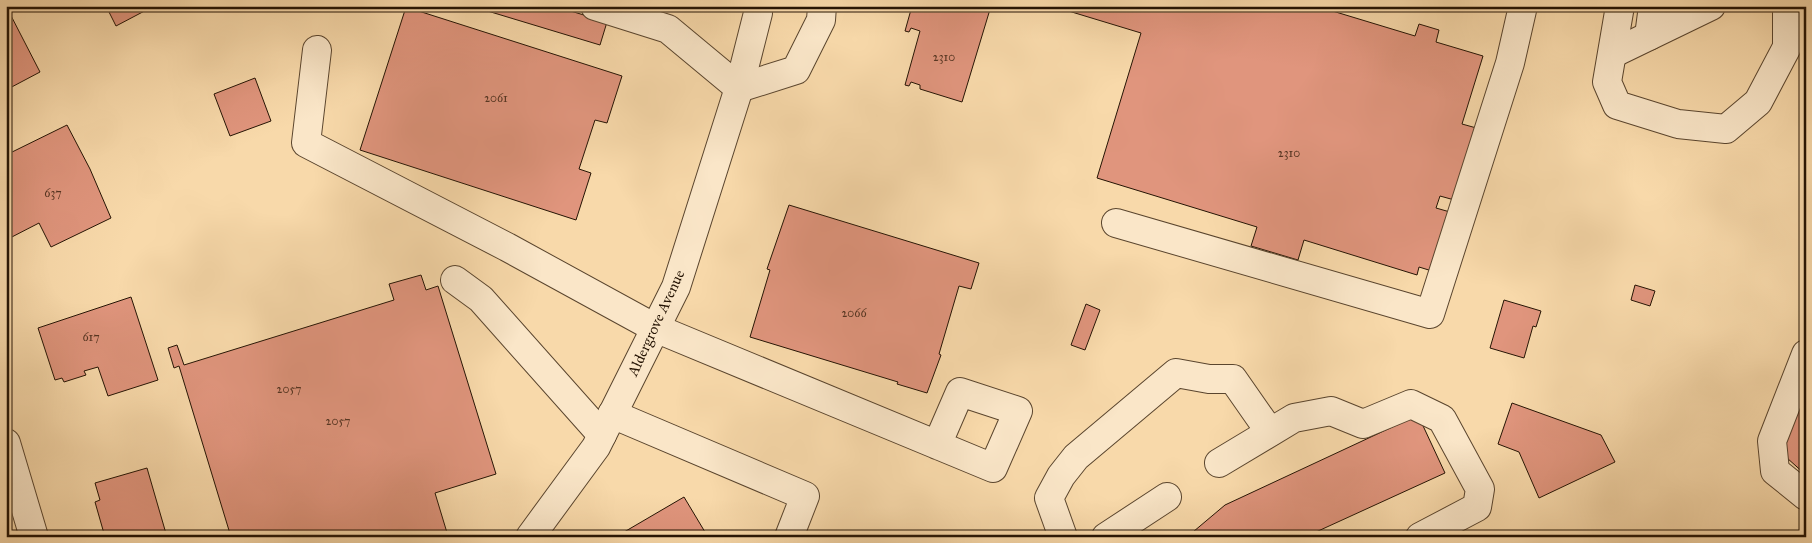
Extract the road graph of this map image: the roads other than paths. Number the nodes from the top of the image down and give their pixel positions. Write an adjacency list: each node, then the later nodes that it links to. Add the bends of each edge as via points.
1 (595, 6): 12 (street, via 668,28)
2 (757, 6): 12 (street, Aldergrove Avenue)
3 (822, 6): 12 (street, via 820,20 796,70)
4 (1620, 6): 11 (street)
5 (1653, 6): 9 (street)
6 (1787, 6): 11 (street, via 1786,46 1758,102 1726,129 1678,124 1616,105 1607,82)
7 (1516, 8): 13 (street, via 1510,63 1430,314)
8 (1696, 10): 9 (street)
9 (1649, 36): 11 (street)
10 (317, 50): 15 (street, via 306,143)
11 (1614, 52)
12 (739, 88): 15 (street, Aldergrove Avenue, via 676,288)
13 (1116, 223)
14 (455, 280): 17 (street, via 481,298)
15 (655, 328): 17 (street, Aldergrove Avenue); 20 (street)
16 (1806, 354): 22 (street, via 1772,441 1775,471)
17 (607, 424): 25 (street, Aldergrove Avenue, via 596,447); 26 (street, via 805,496)
18 (1270, 432): 21 (street); 27 (street, via 1233,379 1209,379 1176,373 1076,458 1061,476 1049,498); 29 (street, via 1294,418 1331,411 1363,424 1411,404 1442,419 1480,490 1477,507)
19 (6, 443): 24 (street)
20 (937, 445)
21 (1219, 462)
22 (1806, 496)
23 (1167, 497): 28 (street)
24 (34, 537)
25 (530, 537)
26 (790, 537)
27 (1063, 537)
28 (1106, 537)
29 (1420, 537)

